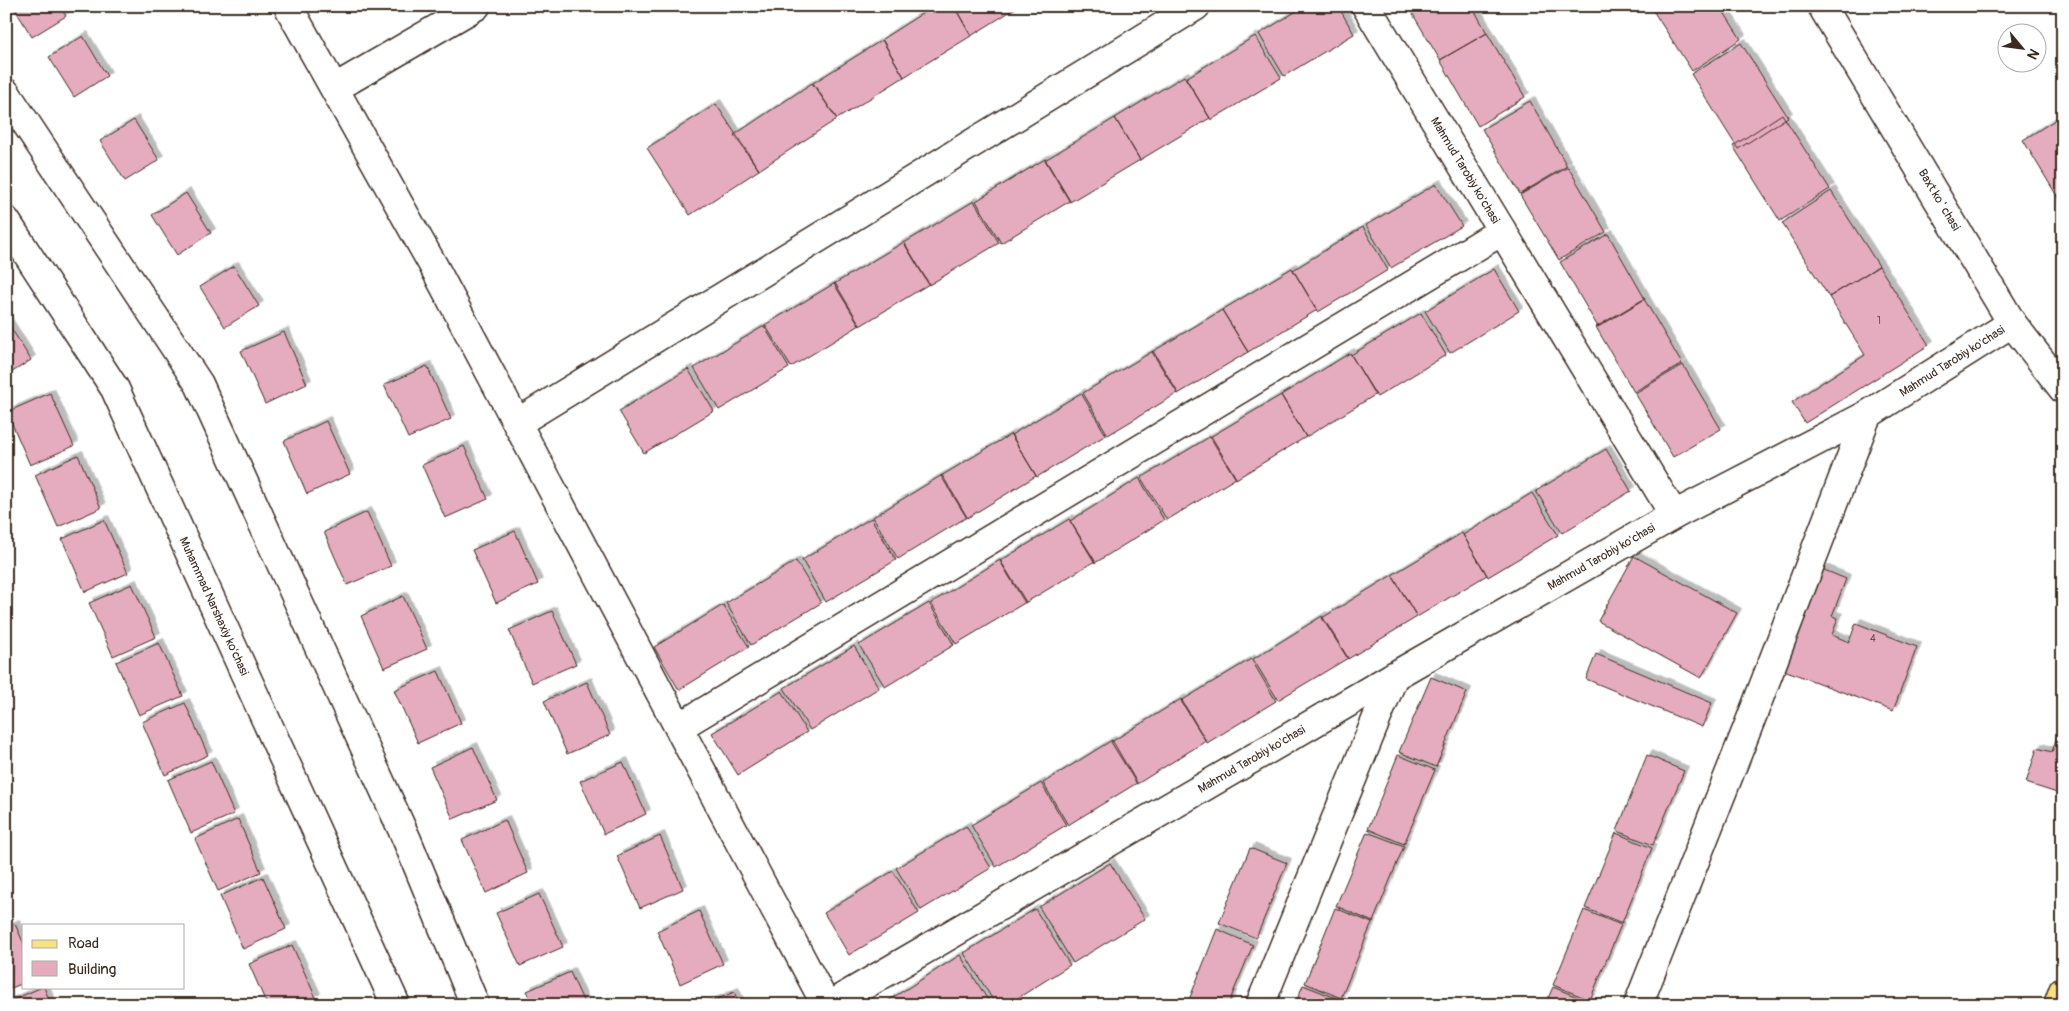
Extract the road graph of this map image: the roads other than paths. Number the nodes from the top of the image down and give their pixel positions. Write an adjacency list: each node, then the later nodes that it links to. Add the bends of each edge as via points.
1 (288, 6): 6 (street)
2 (476, 6): 6 (street)
3 (1196, 6): 13 (street)
4 (1366, 6): 9 (street, Mahmud Tarobiy ko'chasi)
5 (1822, 6): 10 (street, Baxt koʻchasi)
6 (335, 88): 13 (street)
7 (6, 93): 19 (street, via 199,384 407,840)
8 (6, 221): 18 (street, Muhammad Narshaxiy ko'chasi, via 115,389)
9 (1502, 231): 14 (street, Mahmud Tarobiy ko'chasi); 16 (street)
10 (2012, 323): 11 (street, Baxt koʻchasi); 12 (street, Mahmud Tarobiy ko'chasi)
11 (2063, 389)
12 (1867, 415): 14 (street, Mahmud Tarobiy ko'chasi); 23 (street)
13 (517, 422): 16 (street)
14 (1674, 515): 15 (street, Mahmud Tarobiy ko'chasi)
15 (1394, 676): 21 (street, Mahmud Tarobiy ko'chasi); 22 (street)
16 (678, 727): 20 (street)
17 (2063, 991): 24 (main road)
18 (396, 1005)
19 (475, 1005)
20 (826, 1005)
21 (830, 1005)
22 (1260, 1005)
23 (1638, 1005)
24 (2058, 1005)

